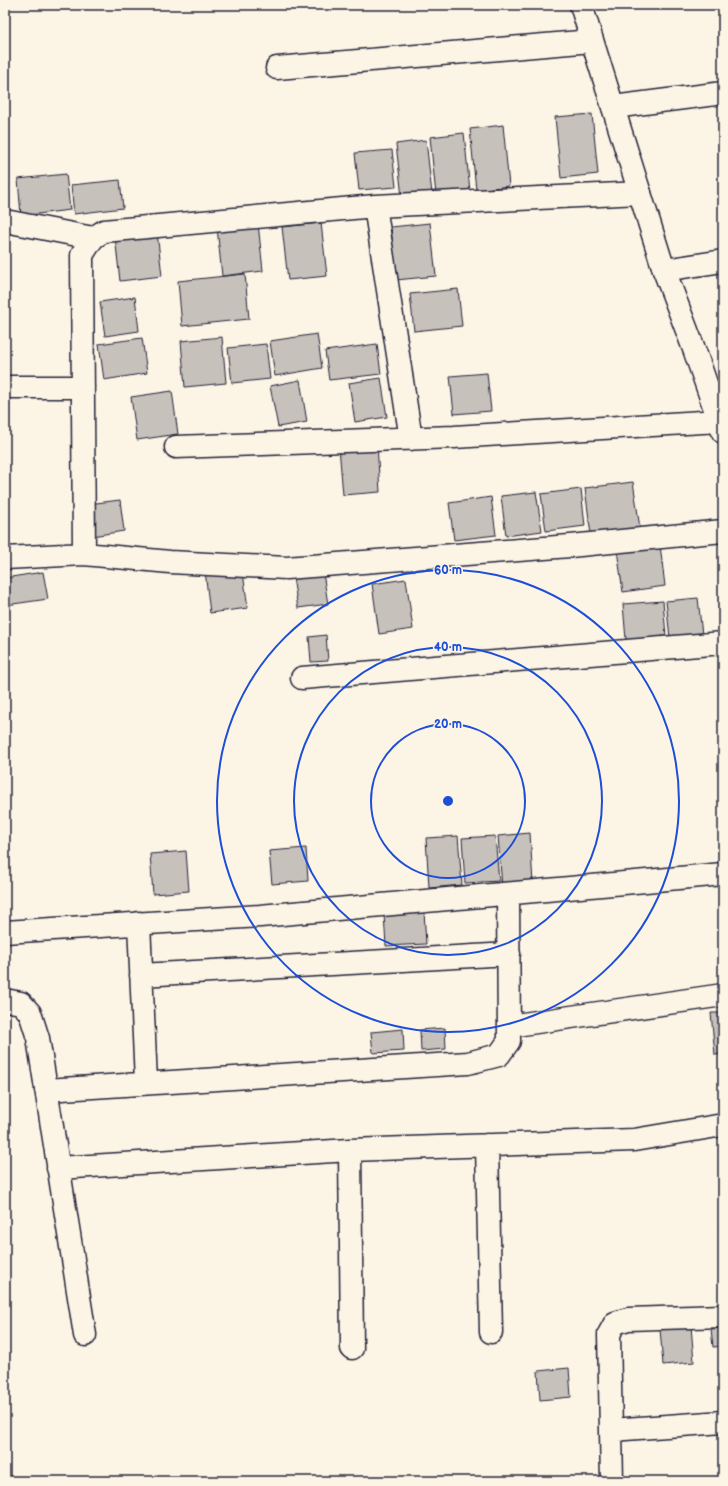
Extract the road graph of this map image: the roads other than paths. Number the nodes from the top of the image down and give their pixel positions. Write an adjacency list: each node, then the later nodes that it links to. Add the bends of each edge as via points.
1 (581, 5): 2 (street)
2 (592, 41): 3 (street); 5 (street)
3 (277, 68)
4 (723, 93): 5 (street)
5 (613, 107): 6 (street)
6 (640, 194): 7 (street); 11 (street)
7 (375, 206): 9 (street, via 104,231); 15 (street)
8 (5, 221): 9 (street)
9 (93, 238): 13 (street, via 82,255)
10 (723, 261): 11 (street)
11 (664, 270): 14 (street)
12 (5, 387): 13 (street)
13 (83, 387): 18 (street)
14 (721, 427): 15 (street)
15 (411, 439): 16 (street)
16 (176, 447)
17 (723, 531): 18 (street, via 570,546 286,568 170,562)
18 (84, 554): 19 (street)
19 (5, 558)
20 (723, 643): 21 (street)
21 (302, 678)
22 (723, 874): 23 (street)
23 (508, 894): 24 (street, via 260,916); 26 (street)
24 (139, 923): 25 (street); 27 (street)
25 (5, 932)
26 (508, 954): 27 (street); 30 (street)
27 (141, 976): 31 (street)
28 (723, 995): 30 (street)
29 (5, 1000): 32 (street, via 21,1003 30,1013 38,1038)
30 (509, 1026): 31 (street, via 509,1041 499,1055 468,1063)
31 (146, 1082): 32 (street)
32 (46, 1090): 36 (street)
33 (723, 1125): 34 (street, via 634,1140)
34 (487, 1146): 35 (street); 38 (street)
35 (350, 1150): 36 (street); 40 (street)
36 (58, 1168): 39 (street)
37 (723, 1316): 42 (street, via 628,1319 615,1323 609,1334)
38 (491, 1332)
39 (85, 1335)
40 (352, 1348)
41 (723, 1422): 42 (street)
42 (611, 1430): 43 (street)
43 (612, 1481)

